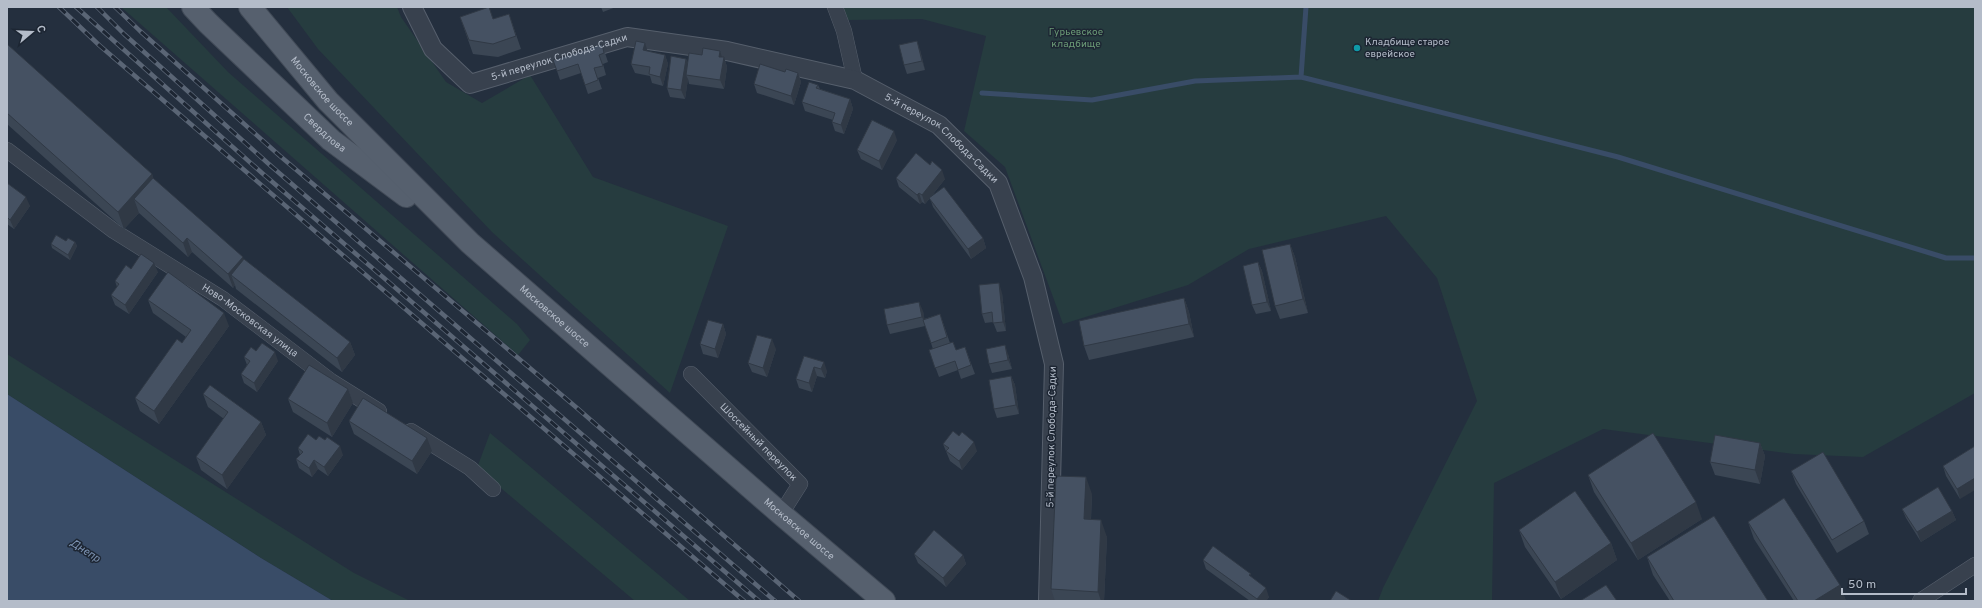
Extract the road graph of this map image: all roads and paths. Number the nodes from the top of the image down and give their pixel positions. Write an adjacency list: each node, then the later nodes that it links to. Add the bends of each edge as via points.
1 (193, 7): 9 (main road, Свердлова, via 331,140)
2 (250, 7): 6 (main road, Московское шоссе)
3 (263, 7): 6 (main road)
4 (412, 7): 7 (street, 5-й переулок Слобода-Садки, via 433,49 470,84 627,37 727,51)
5 (835, 7): 7 (street, via 844,31)
6 (303, 69): 9 (main road, Московское шоссе, via 328,101)
7 (855, 80): 15 (street, 5-й переулок Слобода-Садки, via 939,125 998,183 1033,276 1054,364)
8 (7, 150): 11 (street, Ново-Московская улица, via 114,231 223,299 331,381 470,468)
9 (470, 243): 12 (main road, Московское шоссе)
10 (691, 374): 12 (street, Шоссейный переулок, via 800,484)
11 (493, 489)
12 (781, 514): 14 (main road, Московское шоссе)
13 (1975, 565): 16 (street)
14 (884, 601)
15 (1048, 601)
16 (1920, 601)

